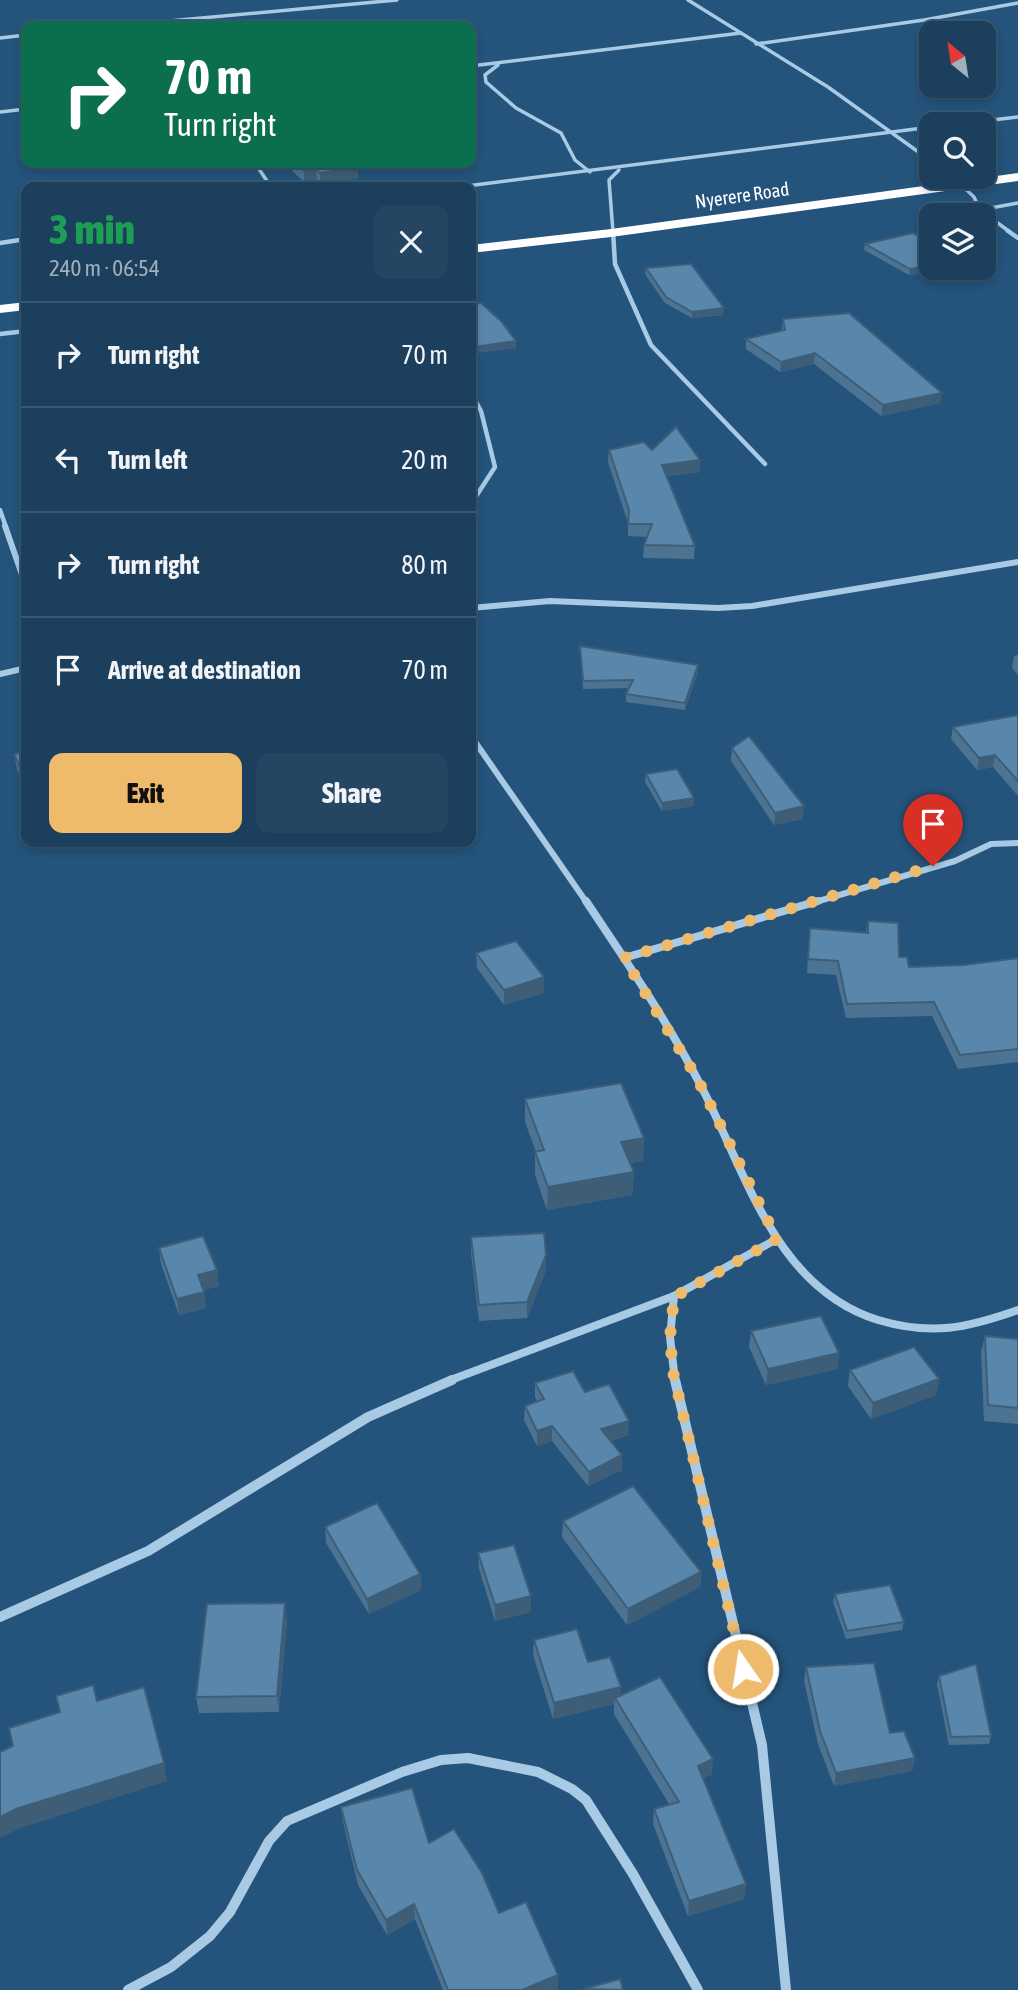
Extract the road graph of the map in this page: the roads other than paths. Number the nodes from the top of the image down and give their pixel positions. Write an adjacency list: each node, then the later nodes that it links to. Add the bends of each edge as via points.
1 (397, 0): 4 (street)
2 (688, 0): 5 (street)
3 (1018, 3): 8 (street)
4 (168, 21)
5 (743, 33): 8 (street); 9 (street)
6 (21, 36): 7 (street)
7 (0, 37)
8 (756, 44): 16 (street, via 828,87)
9 (502, 63): 10 (street); 19 (street, via 485,75 486,82 516,107 561,133 575,160)
10 (476, 66)
11 (21, 110): 12 (street)
12 (0, 112)
13 (1018, 117): 14 (street)
14 (996, 120)
15 (919, 128): 16 (street)
16 (890, 132): 17 (street); 18 (street)
17 (919, 153)
18 (623, 168): 19 (street); 29 (street, via 609,180)
19 (590, 172): 22 (street)
20 (1018, 177): 21 (highway, Nyerere Road)
21 (996, 178)
22 (476, 185)
23 (919, 186): 29 (highway, Nyerere Road)
24 (965, 189): 25 (street)
25 (975, 203)
26 (1018, 203): 27 (street)
27 (996, 206)
28 (996, 221): 30 (street)
29 (611, 233): 33 (highway, Nyerere Road); 39 (street, via 615,264 651,345)
30 (1018, 238)
31 (21, 240): 32 (street)
32 (0, 243)
33 (476, 249)
34 (21, 307): 35 (highway)
35 (0, 309)
36 (21, 332): 37 (street)
37 (0, 334)
38 (476, 402): 40 (street, via 495,467)
39 (765, 464)
40 (476, 496)
41 (0, 510): 43 (street)
42 (1018, 562): 44 (street, via 734,607 550,601)
43 (21, 571)
44 (476, 608)
45 (21, 669): 46 (street)
46 (0, 674)
47 (476, 743): 49 (street)
48 (1018, 843): 49 (street, via 986,846 955,860)
49 (624, 958): 50 (street, via 697,1078)
50 (777, 1239): 51 (street); 52 (street, via 825,1295 867,1317 938,1332 970,1327)
51 (674, 1297): 53 (street, via 451,1380 368,1417 148,1551); 56 (street, via 673,1372 762,1745)
52 (1018, 1310)
53 (0, 1617)
54 (128, 1990): 55 (street, via 205,1942 230,1913 257,1856 287,1821 402,1772 441,1760 468,1758 538,1772 586,1800)
55 (698, 1990)
56 (786, 1990)

